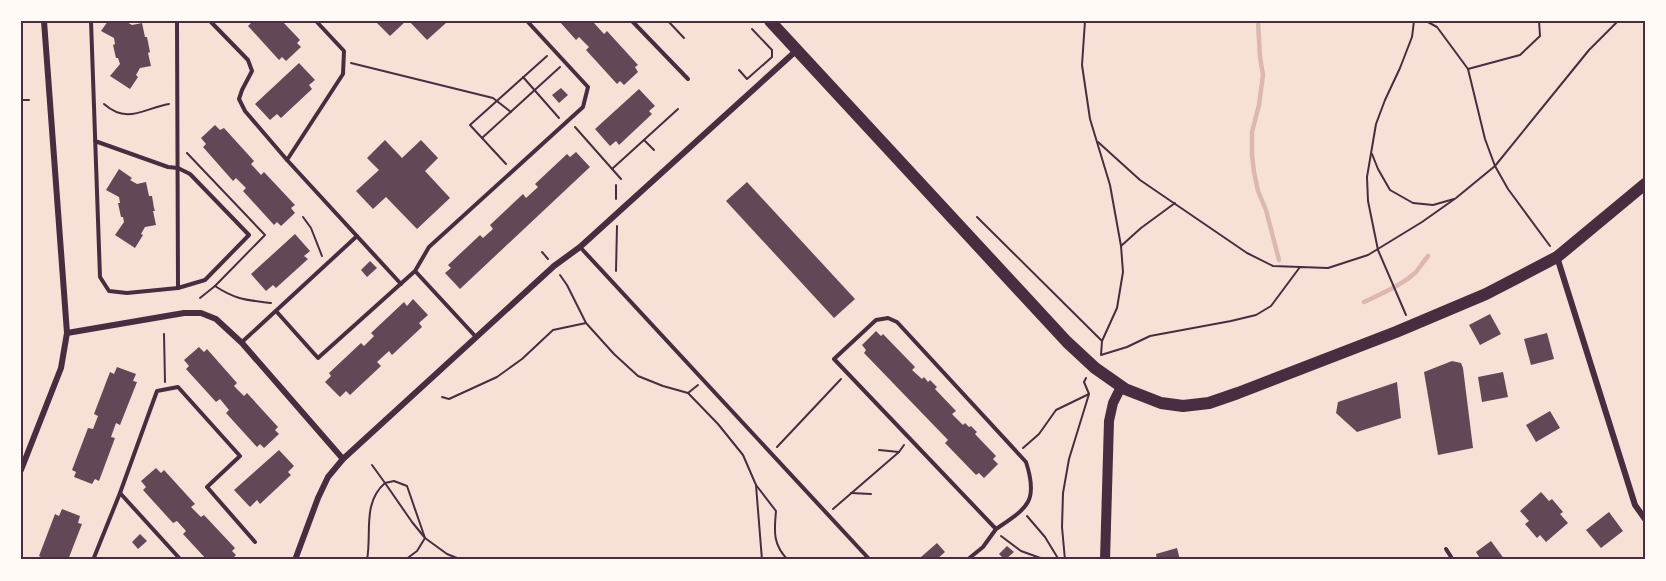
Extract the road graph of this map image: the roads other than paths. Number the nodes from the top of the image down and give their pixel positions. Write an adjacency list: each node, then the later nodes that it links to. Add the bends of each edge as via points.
1 (44, 21): 22 (street)
2 (91, 21): 11 (lane)
3 (177, 21): 13 (lane)
4 (210, 21): 12 (lane, via 248,60 252,71 239,99)
5 (316, 21): 12 (lane, via 344,51 343,74)
6 (527, 21): 18 (lane, via 588,87 583,107 429,247)
7 (632, 21): 10 (lane)
8 (770, 21): 9 (main road)
9 (797, 50): 16 (street); 25 (main road, via 1066,342)
10 (687, 79)
11 (95, 141): 13 (lane); 20 (lane, via 100,278 109,291)
12 (287, 160): 15 (lane)
13 (178, 168): 20 (lane); 20 (lane, via 190,174 249,235 205,280)
14 (1645, 184): 17 (main road)
15 (357, 236): 19 (lane); 21 (lane)
16 (580, 247): 23 (street); 37 (lane)
17 (1557, 257): 25 (main road, via 1486,294 1410,326 1209,403 1161,403); 30 (street, via 1635,505)
18 (416, 271): 19 (lane); 23 (lane)
19 (400, 284): 21 (lane, via 318,358)
20 (178, 288)
21 (276, 311): 24 (lane)
22 (67, 333): 24 (street, via 201,313 216,319); 26 (street, via 61,368)
23 (476, 337): 27 (street)
24 (242, 343): 27 (street)
25 (1121, 387): 39 (main road, via 1110,421)
26 (23, 459): 28 (street)
27 (343, 459): 36 (street, via 318,498)
28 (21, 470)
29 (120, 493): 32 (lane, via 157,391 178,387 240,456 207,487); 34 (lane); 35 (lane)
30 (1645, 519)
31 (996, 529): 31 (lane, via 834,358 876,320 888,318 897,322 1026,462 1032,494 1023,511); 38 (lane)
32 (255, 542)
33 (1446, 549): 40 (lane)
34 (93, 560)
35 (181, 560)
36 (295, 560)
37 (870, 560)
38 (967, 560)
39 (1105, 560)
40 (1453, 560)

